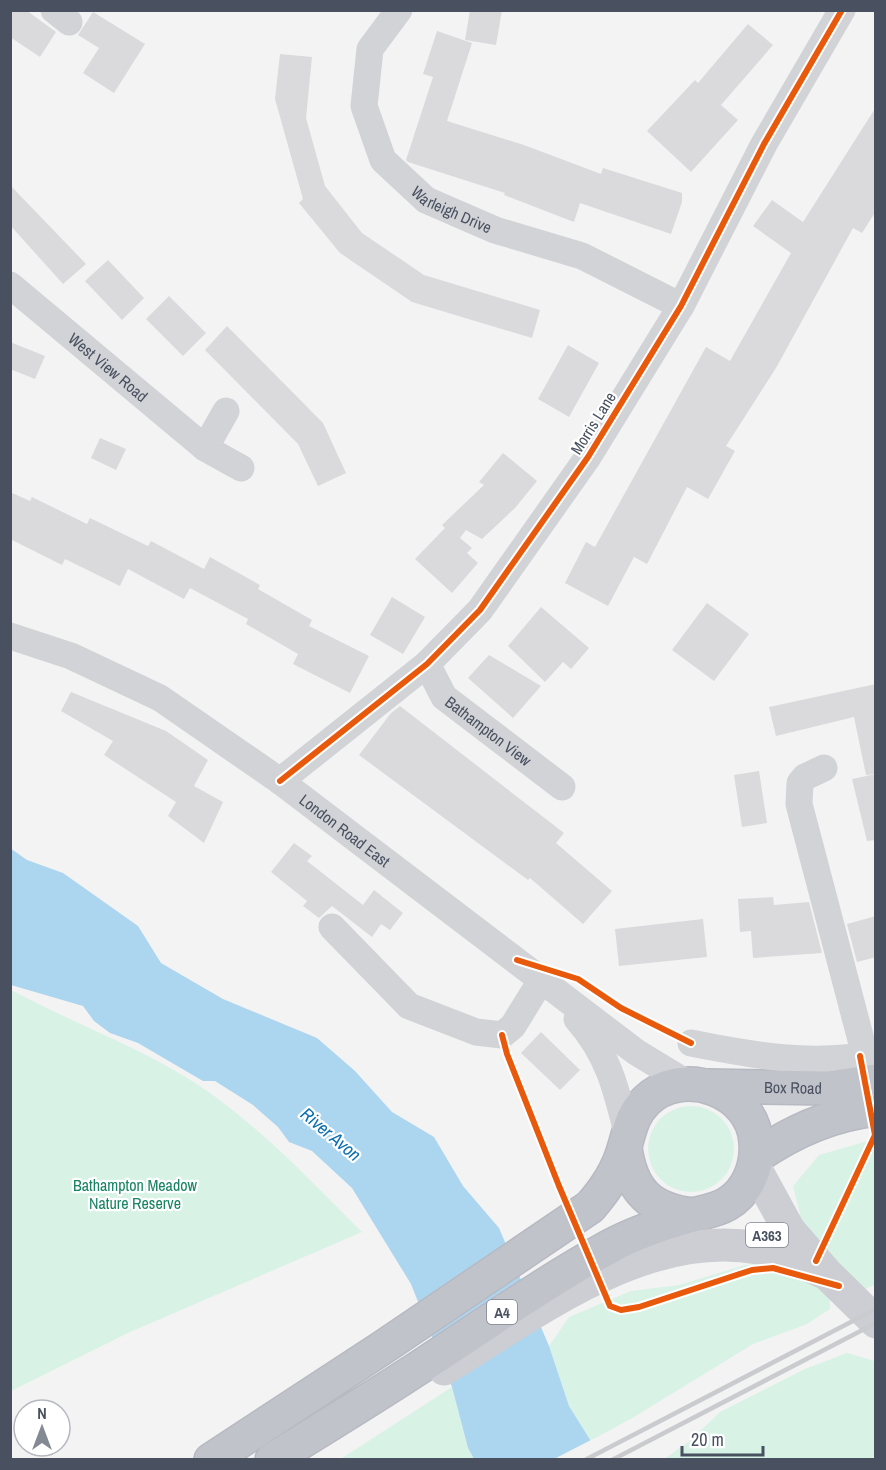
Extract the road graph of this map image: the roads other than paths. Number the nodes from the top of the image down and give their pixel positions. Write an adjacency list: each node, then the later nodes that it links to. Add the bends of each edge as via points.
1 (399, 10): 4 (street, Warleigh Drive, via 370,49 364,106 383,160 426,200 495,230 582,256)
2 (842, 10): 4 (street, Morris Lane, via 764,144)
3 (10, 285): 6 (street, West View Road)
4 (681, 306): 9 (street, Morris Lane, via 588,458 487,601)
5 (226, 411): 6 (street)
6 (205, 448): 7 (street, West View Road)
7 (241, 468)
8 (10, 636): 11 (street, London Road East, via 71,656 160,698)
9 (427, 664): 11 (street, Morris Lane); 12 (street, Bathampton View, via 444,697)
10 (824, 768): 16 (street, via 800,783 799,804)
11 (280, 781): 14 (street, London Road East)
12 (562, 787)
13 (332, 927): 14 (street, via 409,1006 476,1032 502,1035 513,1026)
14 (539, 983): 17 (street, London Road East, via 636,1053); 19 (street, London Road East, via 603,1053 616,1087)
15 (691, 1043): 16 (street, via 745,1054)
16 (872, 1063): 17 (highway, Box Road, via 828,1088)
17 (698, 1084): 19 (highway, via 665,1088 647,1100 631,1120); 20 (highway, via 732,1097 748,1116 756,1137)
18 (876, 1109): 20 (highway, Box Road, via 805,1127)
19 (626, 1140): 21 (highway, via 628,1169 639,1190 663,1208); 26 (highway, A4, via 604,1191 590,1207)
20 (756, 1162): 21 (highway, via 745,1187 729,1203); 23 (main road, A363, via 789,1230)
21 (696, 1215): 22 (highway, A4, via 655,1227); 23 (main road, A363, via 745,1226 773,1238)
22 (621, 1254): 23 (main road, via 726,1245 758,1248); 25 (highway, A4, via 546,1284)
23 (827, 1274): 24 (main road, A363)
24 (876, 1322)
25 (398, 1389): 27 (highway, A4); 28 (main road)
26 (211, 1460)
27 (272, 1460)
28 (284, 1460)

